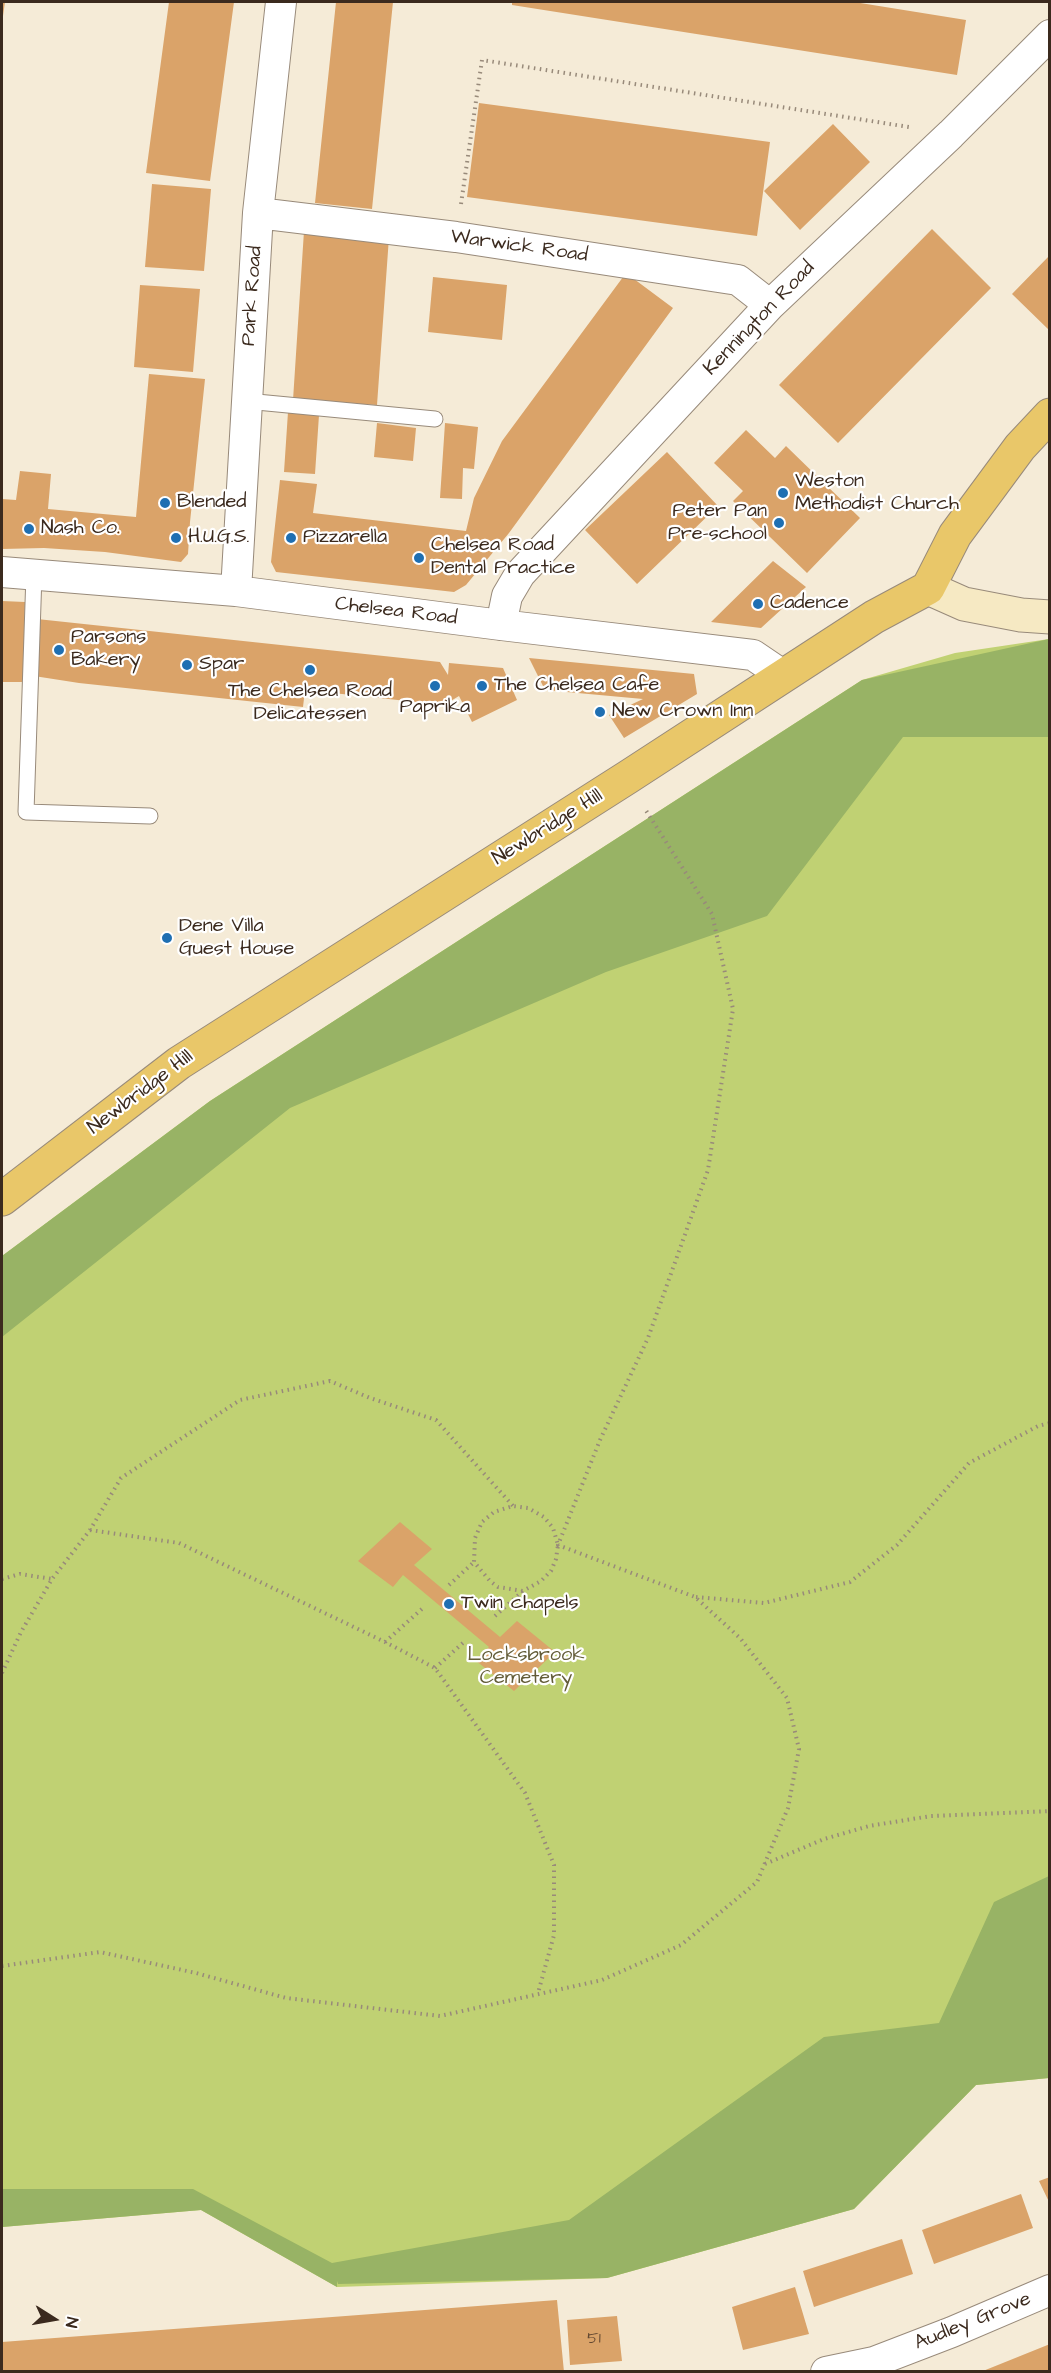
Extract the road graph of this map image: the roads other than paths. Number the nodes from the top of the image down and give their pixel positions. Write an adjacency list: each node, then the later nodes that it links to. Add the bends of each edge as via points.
1 (281, 2): 3 (street, Park Road)
2 (1050, 35): 4 (street, Kennington Road)
3 (258, 213): 4 (street, Warwick Road, via 456,237 738,280); 5 (street, Park Road)
4 (770, 305): 13 (street, Kennington Road, via 520,574 507,596)
5 (246, 401): 7 (lane); 11 (street, Park Road)
6 (1050, 416): 10 (main road, via 1020,447 955,535)
7 (435, 419)
8 (2, 572): 9 (street, Chelsea Road)
9 (34, 574): 11 (street, Chelsea Road); 15 (lane, via 26,812)
10 (928, 588): 12 (street, via 964,604); 14 (main road, Newbridge Hill, via 874,617)
11 (236, 591): 13 (street, Chelsea Road)
12 (1050, 617)
13 (501, 625): 14 (street, Chelsea Road, via 753,655)
14 (784, 676): 16 (main road, Newbridge Hill, via 179,1063)
15 (150, 816)
16 (2, 1199)
17 (1050, 2290): 18 (street, Audley Grove, via 874,2362)
18 (826, 2372)

